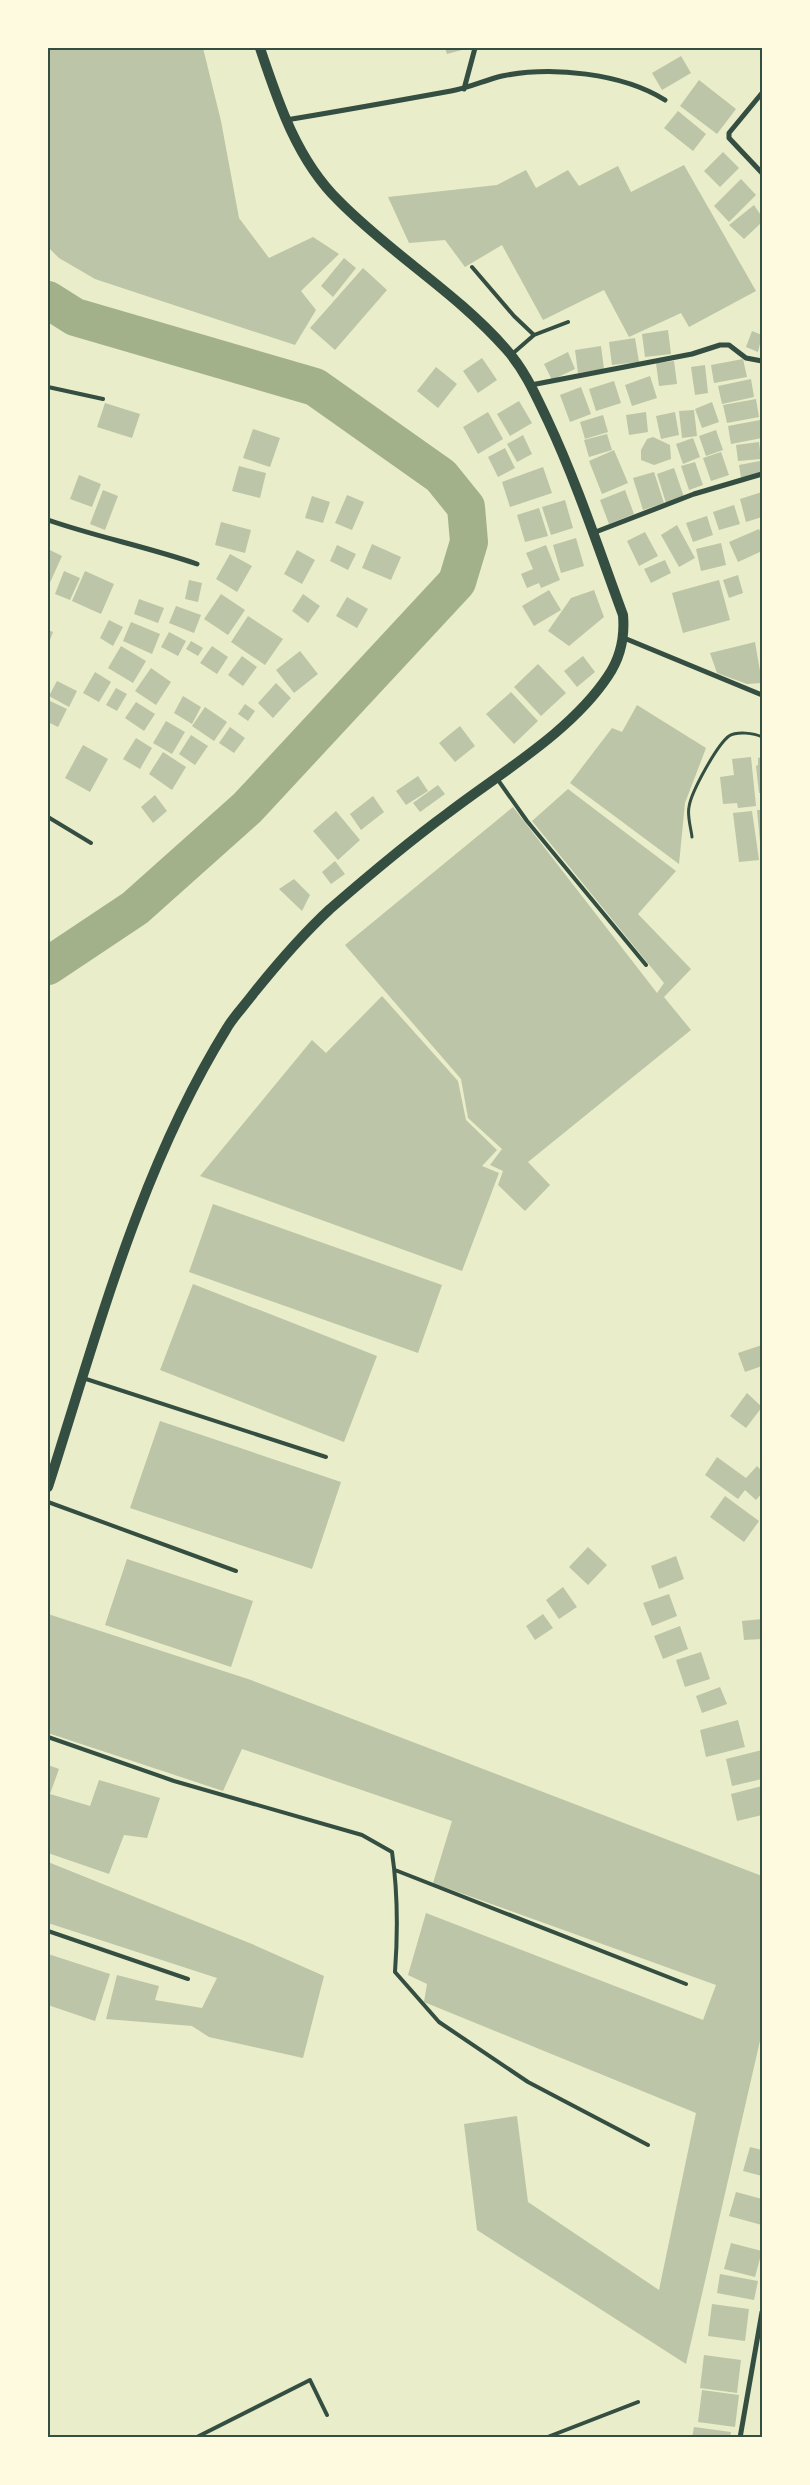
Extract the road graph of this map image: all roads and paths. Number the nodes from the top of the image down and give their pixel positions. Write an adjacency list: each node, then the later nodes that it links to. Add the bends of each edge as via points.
1 (260, 48): 6 (main road)
2 (475, 48): 3 (street)
3 (464, 89): 5 (street, via 502,76 553,71 619,81 646,88); 6 (street)
4 (762, 93): 7 (street, via 728,133)
5 (665, 100)
6 (286, 120): 11 (main road, via 308,161 338,200 458,302)
7 (762, 173)
8 (472, 267): 10 (lane)
9 (568, 322): 10 (lane)
10 (534, 335): 11 (lane)
11 (511, 355): 13 (main road)
12 (762, 362): 13 (street, via 746,358 729,345 720,345 692,354)
13 (531, 385): 18 (main road, via 569,465)
14 (48, 387): 15 (lane)
15 (103, 399)
16 (762, 474): 18 (street, via 694,494)
17 (48, 520): 19 (street)
18 (593, 533): 20 (main road, via 623,615)
19 (197, 564)
20 (624, 638): 21 (street); 23 (main road, via 609,676 591,698 560,729)
21 (762, 693)
22 (762, 737): 25 (path, via 743,733 729,736 707,766 688,809)
23 (496, 778): 27 (lane, via 526,821); 28 (main road, via 411,842 329,911 279,962 228,1025 200,1074 153,1177 114,1278)
24 (48, 817): 26 (lane)
25 (692, 837)
26 (91, 843)
27 (646, 964)
28 (81, 1378): 29 (lane); 30 (main road)
29 (326, 1457)
30 (48, 1487)
31 (48, 1502): 32 (lane)
32 (236, 1572)
33 (48, 1737): 34 (lane, via 174,1781 362,1835 392,1852)
34 (395, 1870): 37 (lane); 38 (lane, via 398,1924 395,1972 438,2022 528,2082)
35 (48, 1931): 36 (lane)
36 (188, 1979)
37 (686, 1984)
38 (648, 2145)
39 (762, 2312): 44 (street)
40 (638, 2402): 43 (lane)
41 (327, 2415): 42 (lane, via 310,2380)
42 (195, 2438)
43 (545, 2438)
44 (740, 2438)

